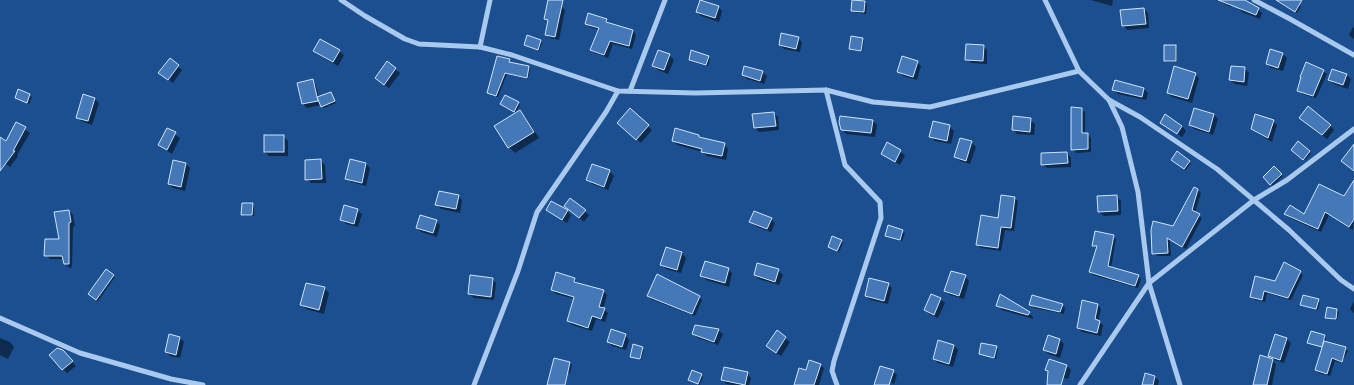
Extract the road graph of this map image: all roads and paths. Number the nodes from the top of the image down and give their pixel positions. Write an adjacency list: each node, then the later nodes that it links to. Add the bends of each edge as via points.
1 (341, 0): 6 (street, via 405,39 419,44)
2 (490, 0): 6 (street)
3 (665, 0): 10 (street)
4 (1045, 0): 8 (street)
5 (1254, 0): 7 (street)
6 (480, 48): 9 (street, via 512,55)
7 (1354, 56)
8 (1080, 71): 11 (street, via 930,107 873,102); 12 (street)
9 (618, 90): 10 (street); 19 (street, via 537,212)
10 (630, 90): 11 (street, via 695,93)
11 (826, 90): 20 (street, via 845,165 880,202 881,211 834,361 832,370)
12 (1109, 100): 14 (street, via 1217,169); 15 (street, via 1122,127 1138,192)
13 (1354, 129): 14 (street, via 1287,180)
14 (1254, 200): 15 (street); 16 (street)
15 (1149, 283): 21 (street); 22 (street)
16 (1354, 289)
17 (0, 318): 18 (street, via 80,353)
18 (203, 385)
19 (474, 385)
20 (836, 385)
21 (1080, 385)
22 (1180, 385)

